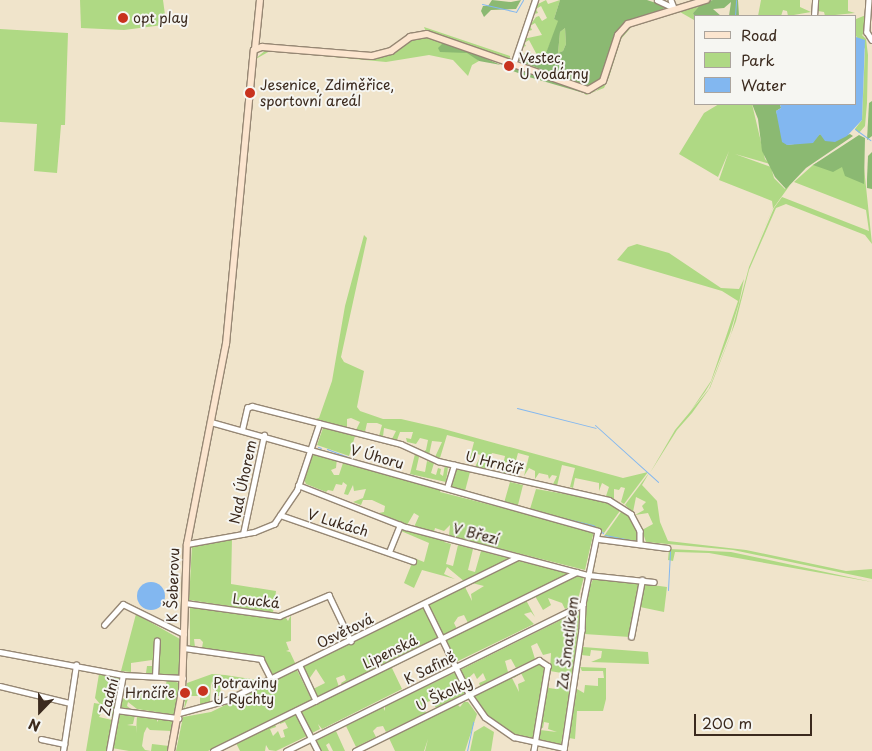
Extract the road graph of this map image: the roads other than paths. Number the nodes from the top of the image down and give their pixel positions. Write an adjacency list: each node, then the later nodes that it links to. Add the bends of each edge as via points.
1 (260, 0): 11 (street, K Šeberovu)
2 (535, 0): 12 (street)
3 (657, 0): 8 (street)
4 (671, 0): 8 (street)
5 (706, 0): 8 (street)
6 (815, 0): 9 (street)
7 (868, 0): 10 (street)
8 (674, 8): 12 (street, via 634,20 623,28 604,81 594,89 579,89)
9 (814, 15)
10 (871, 40)
11 (255, 49): 12 (street, via 262,46 372,56 391,51 410,37 427,34); 13 (street, K Šeberovu, via 248,82 226,344)
12 (513, 65)
13 (211, 422): 15 (street, V Úhoru); 25 (street, K Šeberovu)
14 (319, 424): 15 (street, U Hrnčíř, via 252,406 247,408); 17 (street); 18 (street, U Hrnčíř, via 402,444 427,458)
15 (242, 430): 16 (street, V Úhoru)
16 (264, 435): 17 (street, V Úhoru); 23 (street, Nad Úhorem)
17 (311, 448): 19 (street); 20 (street, V Úhoru)
18 (454, 464): 20 (street); 26 (street, U Hrnčíř, via 618,504 635,521)
19 (298, 485): 21 (street); 22 (street, V Březí)
20 (446, 488): 24 (street, V Úhoru, via 591,528 598,531)
21 (280, 515): 23 (street, via 268,528); 28 (street, V Lukách, via 286,520)
22 (400, 525): 28 (street); 29 (street, V Březí)
23 (243, 534): 25 (street)
24 (599, 539): 26 (street); 32 (street, Za Šmatlíkem)
25 (187, 544): 35 (street, K Šeberovu)
26 (640, 544): 27 (street)
27 (667, 548)
28 (390, 552): 30 (street, V Lukách)
29 (518, 557): 31 (street, V Březí); 36 (street, Osvětová)
30 (413, 561)
31 (576, 572): 32 (street, V Březí); 41 (street, Lipenská)
32 (588, 575): 33 (street, V Březí); 37 (street, Za Šmatlíkem)
33 (642, 580): 34 (street, V Březí); 40 (street)
34 (654, 582)
35 (185, 603): 39 (street, K Šeberovu); 42 (street, Loucká, via 279,616 329,595)
36 (425, 604): 41 (street); 42 (street, Osvětová)
37 (583, 604): 48 (street, K Safině); 64 (street, Za Šmatlíkem)
38 (104, 625): 39 (street, via 123,604)
39 (184, 634): 44 (street, K Šeberovu)
40 (631, 637)
41 (441, 639): 48 (street); 55 (street, Lipenská)
42 (351, 640): 47 (street, Osvětová)
43 (158, 641): 50 (street)
44 (184, 648): 51 (street, K Šeberovu); 52 (street, via 261,659)
45 (0, 652): 46 (street)
46 (76, 665): 49 (street); 56 (street)
47 (300, 666): 52 (street, Osvětová); 55 (street)
48 (456, 667): 54 (street); 60 (street, K Safině)
49 (123, 675): 50 (street, Zadní); 57 (street, Zadní)
50 (155, 676): 51 (street, Zadní)
51 (183, 678): 59 (street, K Šeberovu)
52 (271, 679): 59 (street, Osvětová, via 213,706)
53 (0, 687): 56 (street)
54 (469, 694): 62 (street, via 480,712 498,730); 62 (street, U Školky, via 544,660 548,666); 71 (street, U Školky)
55 (316, 700): 58 (street, Lipenská)
56 (70, 704): 63 (street)
57 (116, 710): 59 (street, Osvětová); 66 (street, Zadní)
58 (297, 710): 60 (street); 68 (street, Lipenská)
59 (178, 716): 67 (street, K Šeberovu)
60 (312, 738): 69 (street, K Safině); 70 (street)
61 (41, 739): 63 (street)
62 (535, 743): 64 (street); 72 (street)
63 (64, 744): 65 (street)
64 (564, 750)
65 (63, 751)
66 (109, 751)
67 (171, 751)
68 (213, 751)
69 (286, 751)
70 (318, 751)
71 (355, 751)
72 (534, 751)

